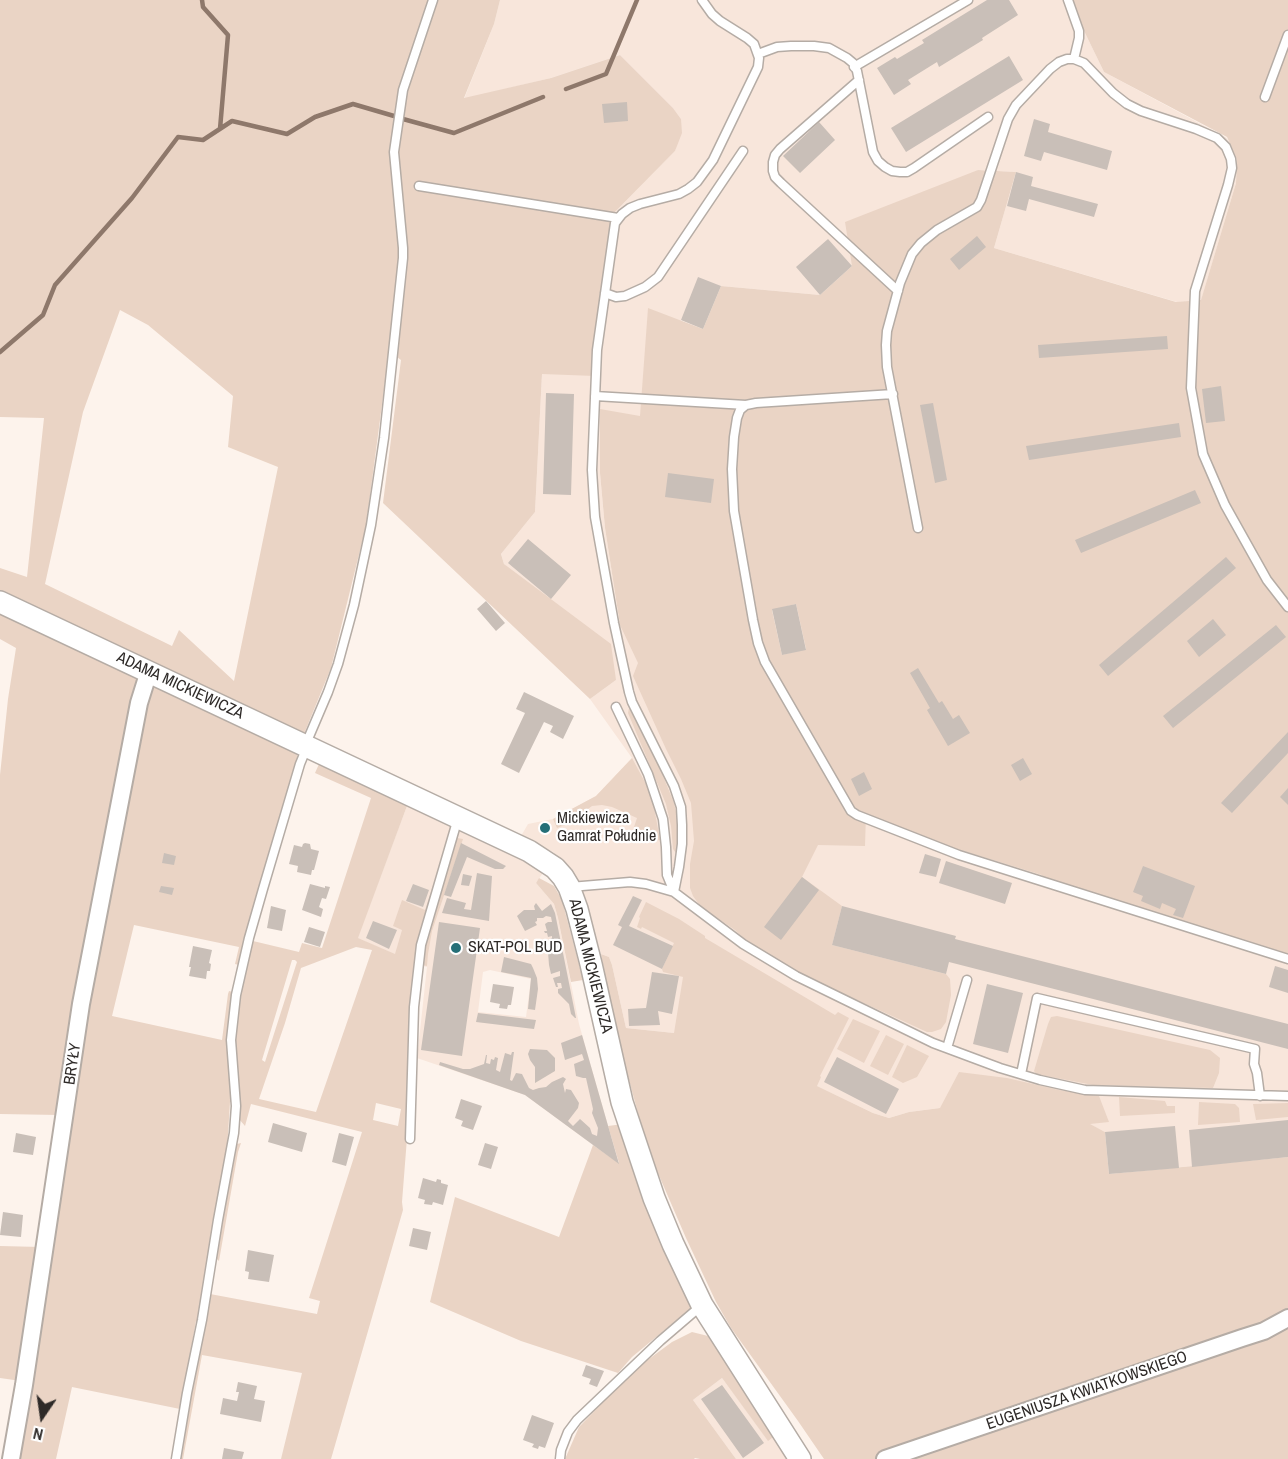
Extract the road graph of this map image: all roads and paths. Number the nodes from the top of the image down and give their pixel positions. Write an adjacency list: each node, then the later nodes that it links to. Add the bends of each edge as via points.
1 (433, 0): 25 (lane, via 403,90 394,152 403,258 384,438 367,549 344,642)
2 (702, 0): 6 (lane, via 720,21 747,38)
3 (968, 0): 8 (lane)
4 (1068, 0): 7 (lane, via 1079,31)
5 (1288, 35): 10 (lane)
6 (758, 54): 8 (lane, via 777,47 829,48); 14 (lane, via 756,74 713,160 697,182 679,194 630,208)
7 (1074, 59): 15 (lane, via 1050,69 1012,111 977,207 921,243 912,254); 22 (lane, via 1084,63 1127,104 1217,138 1231,159 1228,185 1195,291 1191,388 1203,454 1225,505 1267,580)
8 (854, 67): 9 (lane)
9 (859, 80): 11 (lane, via 873,152 892,171 907,172); 15 (lane, via 780,149 773,171 781,183)
10 (1265, 97)
11 (988, 117)
12 (743, 151): 16 (lane, via 658,276 625,296)
13 (419, 186): 14 (lane)
14 (618, 218): 16 (lane)
15 (898, 291): 17 (lane, via 886,345)
16 (605, 294): 18 (lane)
17 (892, 394): 19 (lane); 20 (lane)
18 (595, 396): 19 (lane); 28 (lane, via 593,499 614,623 632,702 681,807 682,844)
19 (746, 405): 29 (lane, via 736,418 734,511 758,643 765,662 851,811 959,855)
20 (918, 528)
21 (0, 602): 23 (street, ADAMA MICKIEWICZA)
22 (1288, 607)
23 (149, 671): 25 (street, ADAMA MICKIEWICZA); 38 (street, BRYŁY, via 139,703 81,1004)
24 (616, 707): 28 (lane, via 648,774 663,819 667,875)
25 (306, 746): 26 (street, ADAMA MICKIEWICZA); 39 (lane, via 246,948 236,995 231,1040 234,1133)
26 (458, 818): 27 (street, ADAMA MICKIEWICZA, via 529,851 555,868); 35 (lane, via 422,945 414,1007)
27 (569, 887): 28 (lane, via 630,882); 36 (street, ADAMA MICKIEWICZA, via 591,963 622,1102 669,1235)
28 (674, 892): 31 (lane, via 743,944 796,976)
29 (1288, 959)
30 (967, 980): 31 (lane)
31 (947, 1048): 32 (lane)
32 (1021, 1074): 33 (lane, via 1085,1090); 33 (lane, via 1037,998 1255,1049)
33 (1260, 1096): 34 (lane)
34 (1288, 1096)
35 (410, 1138)
36 (702, 1305): 40 (lane, via 577,1420 568,1432); 41 (street, ADAMA MICKIEWICZA)
37 (1288, 1318): 42 (street, EUGENIUSZA KWIATKOWSKIEGO, via 1264,1331)
38 (11, 1459)
39 (176, 1459)
40 (560, 1459)
41 (800, 1459)
42 (885, 1459)

